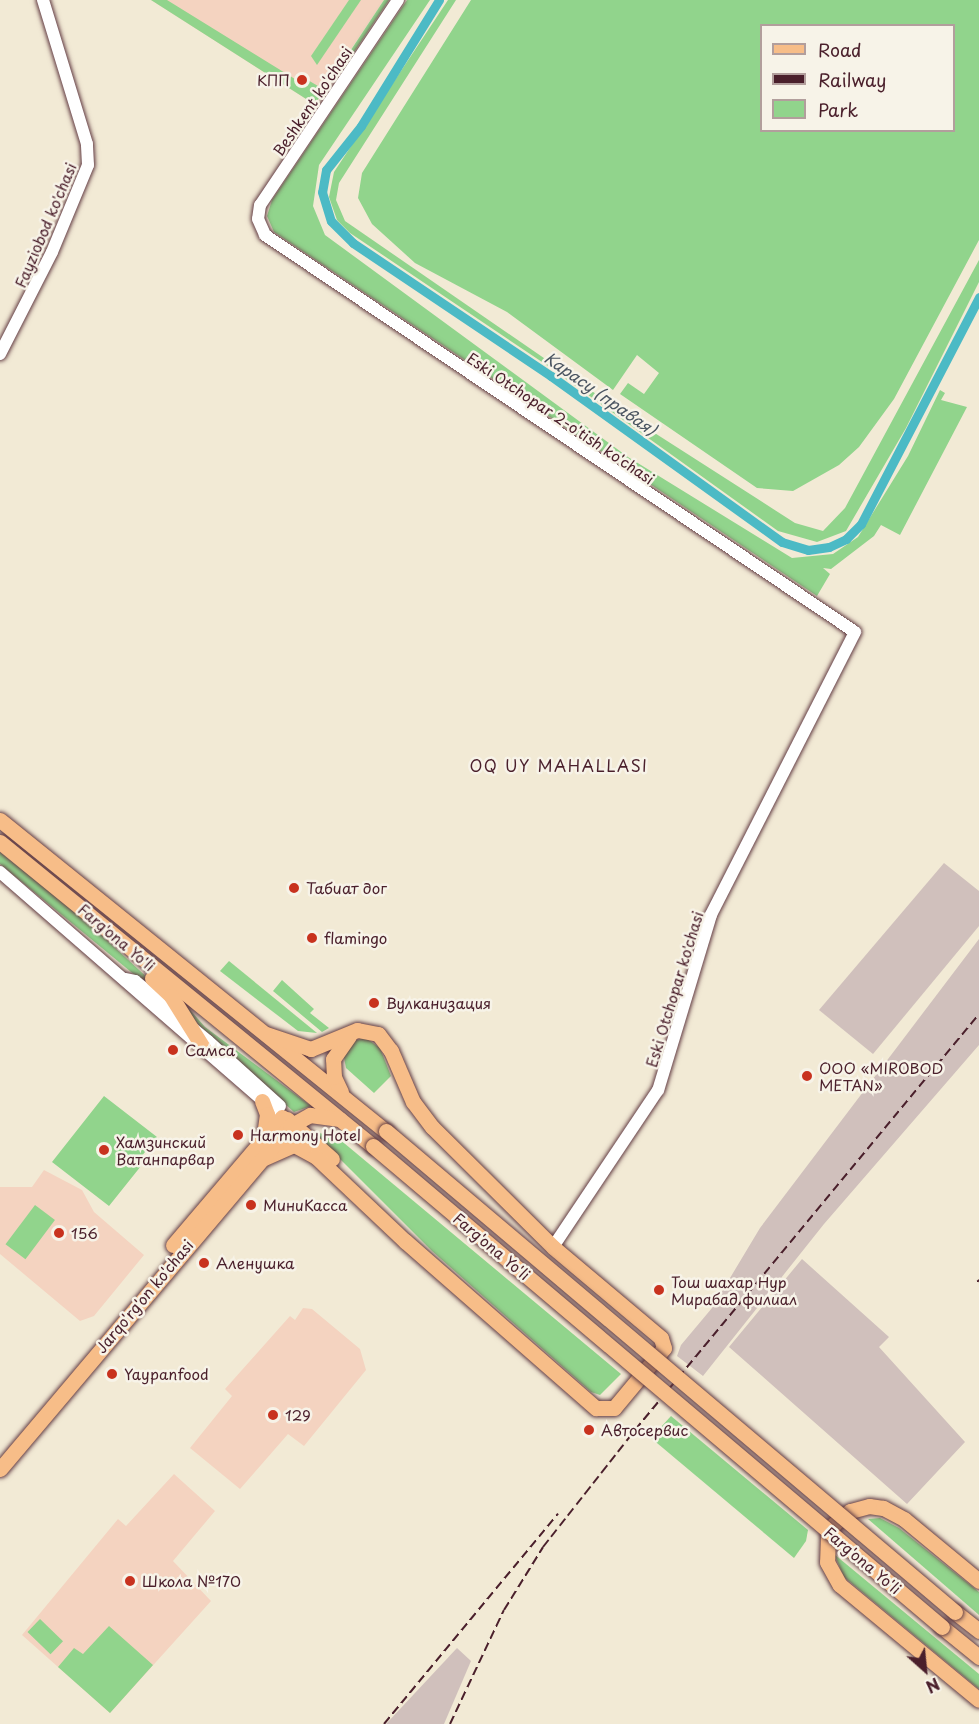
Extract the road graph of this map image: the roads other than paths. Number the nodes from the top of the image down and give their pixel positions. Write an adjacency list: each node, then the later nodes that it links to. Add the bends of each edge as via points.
1 (43, 0): 4 (street, Fayziobod ko'chasi, via 87,144 88,165 52,252)
2 (398, 0): 3 (street, Beshkent ko'chasi, via 260,205)
3 (258, 221): 5 (street, Eski Otchopar 2-o'tish ko'chasi, via 272,241)
4 (0, 354)
5 (855, 632): 23 (street, Eski Otchopar ko'chasi, via 711,915 658,1090)
6 (0, 820): 13 (main road, Farg'ona Yo'li)
7 (0, 842): 9 (main road, Farg'ona Yo'li)
8 (0, 872): 10 (street, Farg'ona Yo'li)
9 (90, 913): 11 (main road, via 124,953 171,996); 17 (main road, Farg'ona Yo'li)
10 (124, 979): 11 (street, Farg'ona Yo'li, via 135,981); 14 (street, Farg'ona Yo'li)
11 (190, 1026): 14 (main road); 18 (street, Farg'ona Yo'li, via 250,1076)
12 (357, 1030): 13 (main road, via 310,1049); 15 (main road, via 344,1040 333,1059 334,1077); 23 (main road, via 382,1038 423,1116)
13 (266, 1034): 15 (main road, Farg'ona Yo'li)
14 (204, 1049): 16 (street, Farg'ona Yo'li)
15 (348, 1099): 27 (main road, Farg'ona Yo'li, bridge)
16 (262, 1101): 18 (street, Farg'ona Yo'li); 19 (main road, via 267,1114)
17 (340, 1119): 18 (main road, via 318,1114); 28 (main road, Farg'ona Yo'li, bridge)
18 (289, 1122): 19 (main road, Jarqo'rg'on ko'chasi); 20 (main road, Farg'ona Yo'li); 21 (main road, Jarqo'rg'on ko'chasi); 22 (main road, via 409,1235)
19 (264, 1136): 24 (main road, Jarqo'rg'on ko'chasi)
20 (315, 1156): 21 (main road, via 294,1145); 22 (main road, Farg'ona Yo'li)
21 (260, 1160): 25 (main road, Jarqo'rg'on ko'chasi)
22 (414, 1247): 23 (main road, via 585,1399 596,1403 609,1398 651,1348 652,1331)
23 (553, 1247)
24 (0, 1456)
25 (0, 1469)
26 (979, 1581): 29 (main road, via 904,1519 883,1508 869,1506 850,1511 834,1524 828,1536 827,1562 840,1585)
27 (979, 1631)
28 (975, 1655)
29 (979, 1700)

